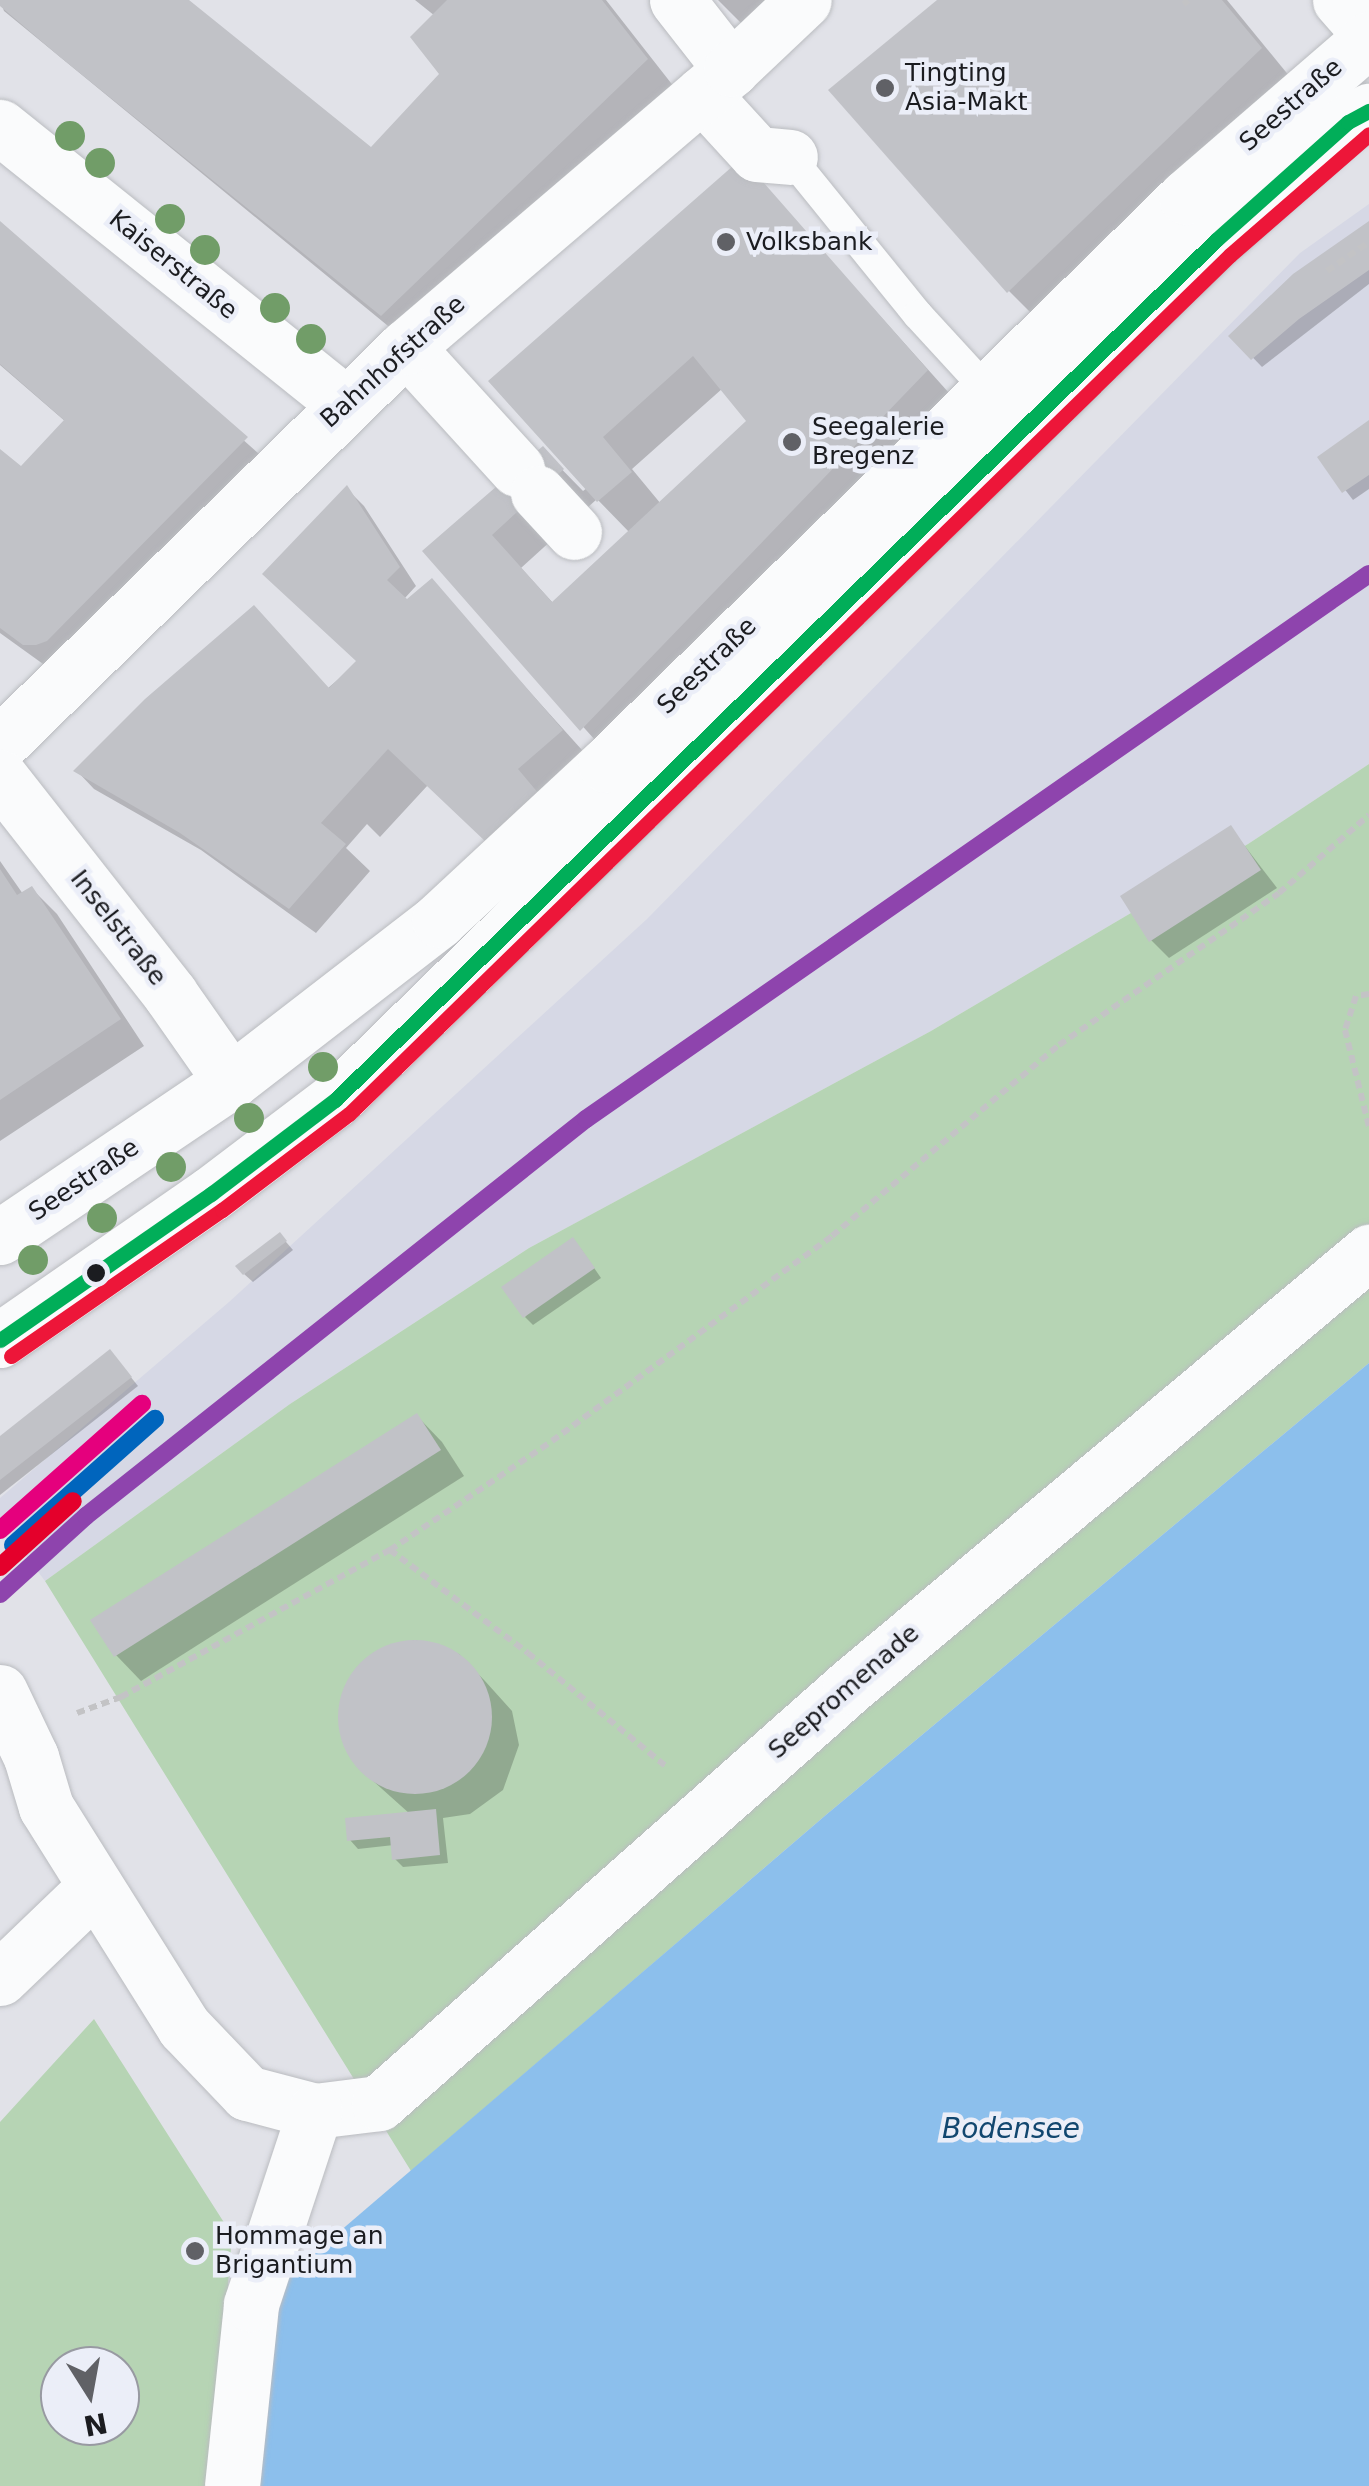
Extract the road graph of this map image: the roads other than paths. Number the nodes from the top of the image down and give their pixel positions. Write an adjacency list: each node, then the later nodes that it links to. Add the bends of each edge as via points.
1 (676, 0): 5 (street)
2 (804, 0): 5 (street, Bahnhofstraße)
3 (1340, 0): 4 (street)
4 (1369, 36): 10 (street, Seestraße, via 1186,197)
5 (716, 81): 8 (street, via 757,154); 9 (street, Bahnhofstraße)
6 (1369, 111): 18 (street, Seestraße, via 1348,122 1216,240 335,1100)
7 (0, 127): 11 (street, Kaiserstraße)
8 (790, 157): 10 (lane)
9 (406, 347): 11 (street, Bahnhofstraße); 12 (street)
10 (988, 392): 15 (street, Seestraße, via 439,920)
11 (346, 404): 13 (street, Bahnhofstraße)
12 (543, 498)
13 (0, 744)
14 (0, 777): 15 (street, Inselstraße)
15 (231, 1081): 16 (street, Seestraße)
16 (0, 1238)
17 (1369, 1252): 22 (street, Seepromenade, via 710,1808 379,2103)
18 (0, 1340)
19 (0, 1692): 20 (street, Seepromenade, via 46,1807)
20 (96, 1887): 21 (street); 22 (street, Seepromenade, via 184,2027 248,2094)
21 (0, 1978)
22 (314, 2111): 23 (street, via 251,2304)
23 (232, 2486)

